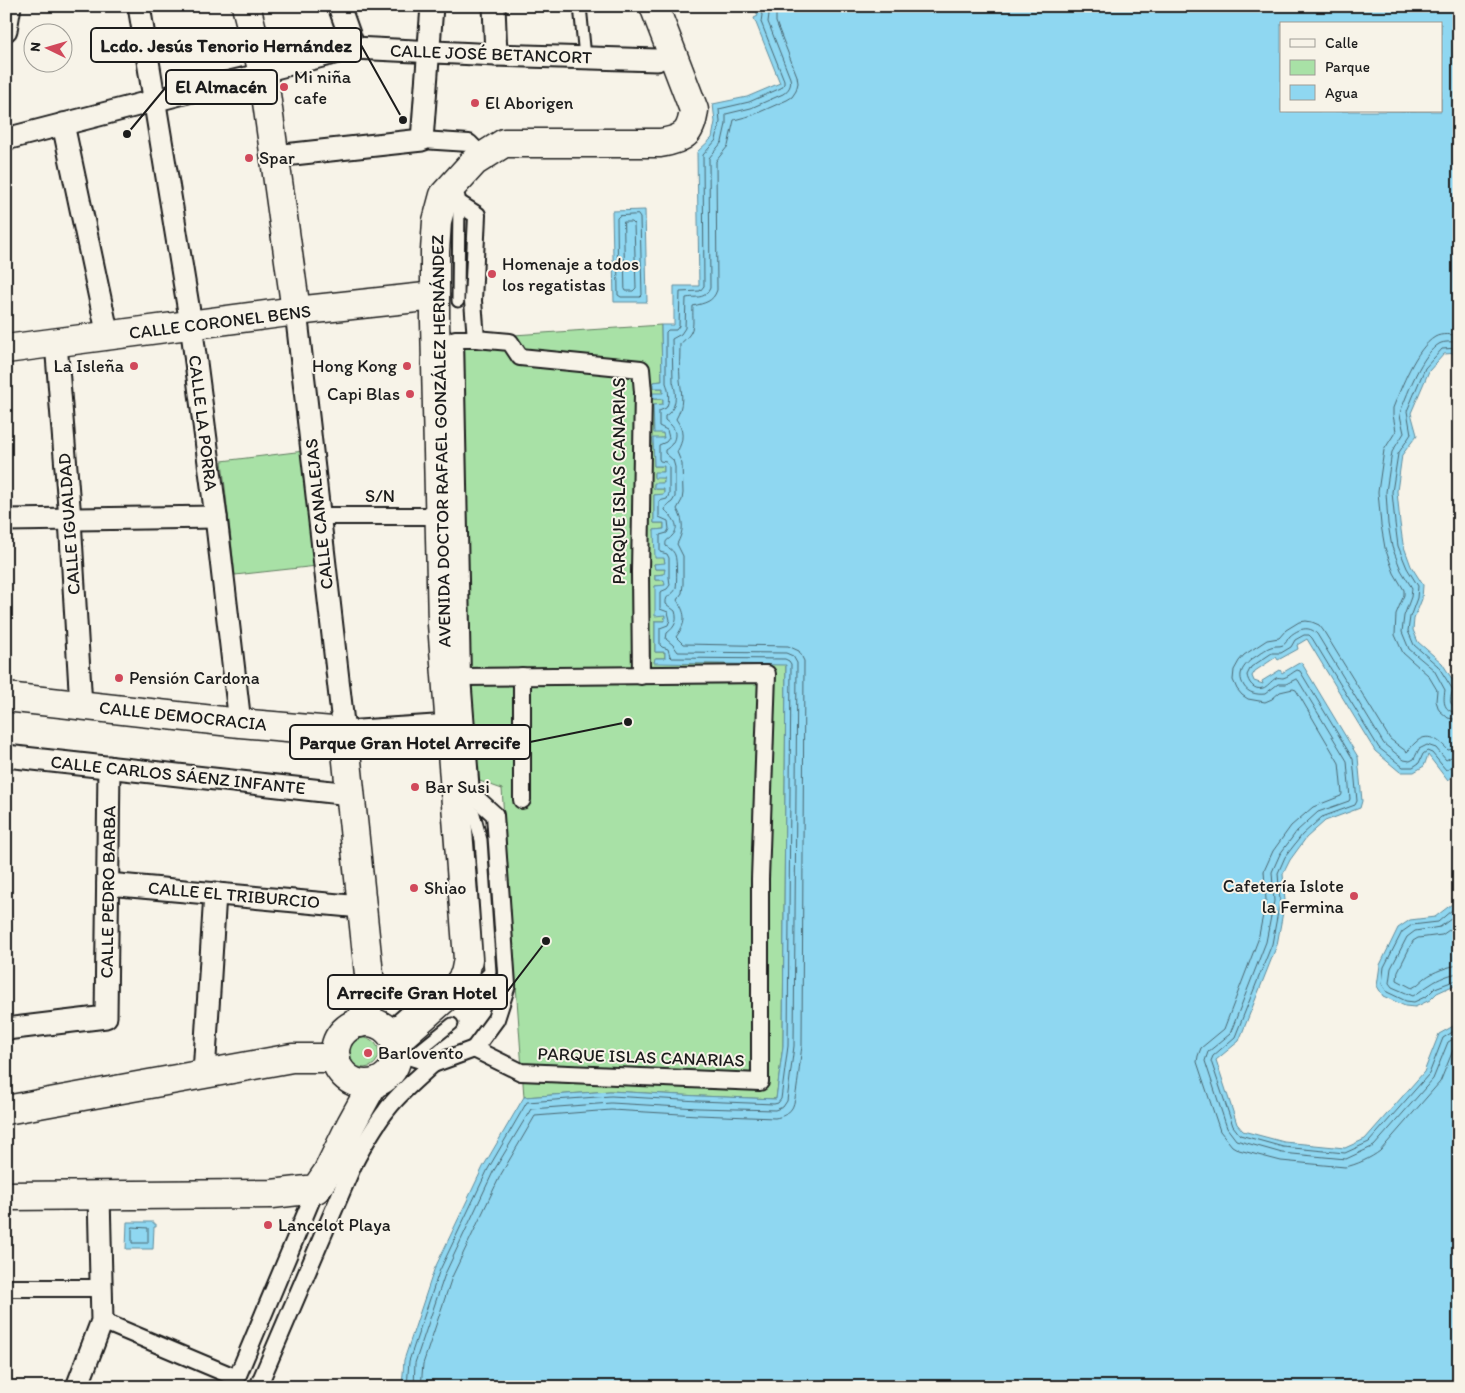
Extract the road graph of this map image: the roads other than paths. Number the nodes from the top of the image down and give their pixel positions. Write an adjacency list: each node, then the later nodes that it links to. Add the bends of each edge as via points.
1 (10, 6): 9 (street)
2 (139, 6): 16 (street, CALLE LA PORRA)
3 (246, 6): 15 (main road, CALLE CANALEJAS)
4 (339, 6): 10 (street)
5 (432, 6): 11 (street)
6 (494, 6): 12 (street)
7 (580, 6): 13 (lane)
8 (654, 6): 21 (main road, AVENIDA DOCTOR RAFAEL GONZÁLEZ HERNÁNDEZ, via 694,110 692,124 685,135 660,143 504,143)
9 (6, 30)
10 (354, 48): 11 (street, CALLE JOSÉ BETANCORT); 15 (street, CALLE JOSÉ BETANCORT)
11 (428, 52): 12 (street, CALLE JOSÉ BETANCORT); 19 (street)
12 (496, 55): 13 (street, CALLE JOSÉ BETANCORT)
13 (585, 57): 14 (street, CALLE JOSÉ BETANCORT)
14 (657, 60)
15 (263, 73): 16 (street, CALLE JOSÉ BETANCORT); 20 (main road, CALLE CANALEJAS)
16 (154, 101): 17 (street, CALLE JOSÉ BETANCORT); 25 (street, CALLE LA PORRA)
17 (64, 124): 18 (street, CALLE JOSÉ BETANCORT); 26 (street)
18 (6, 139)
19 (422, 140): 20 (street); 21 (street, via 469,143)
20 (275, 156): 24 (main road, CALLE CANALEJAS)
21 (471, 166): 22 (lane); 23 (main road, AVENIDA DOCTOR RAFAEL GONZÁLEZ HERNÁNDEZ, via 444,195 437,221 435,251)
22 (458, 203): 23 (lane); 27 (street, via 477,215)
23 (447, 299): 24 (main road, CALLE CORONEL BENS); 31 (main road, AVENIDA DOCTOR RAFAEL GONZÁLEZ HERNÁNDEZ)
24 (296, 311): 25 (main road, CALLE CORONEL BENS); 30 (street, CALLE CANALEJAS)
25 (190, 324): 26 (main road, CALLE CORONEL BENS); 32 (street, CALLE LA PORRA)
26 (108, 336): 28 (main road, CALLE CORONEL BENS)
27 (476, 339): 35 (street, PARQUE ISLAS CANARIAS, via 455,339); 37 (street, PARQUE ISLAS CANARIAS, via 510,342 520,357 641,369)
28 (56, 342): 29 (main road, CALLE CORONEL BENS); 33 (street, CALLE IGUALDAD)
29 (6, 349)
30 (319, 516): 31 (street, S/N); 42 (street, CALLE CANALEJAS)
31 (441, 516): 41 (main road, AVENIDA DOCTOR RAFAEL GONZÁLEZ HERNÁNDEZ, via 442,624)
32 (216, 517): 33 (street); 40 (street, CALLE LA PORRA)
33 (70, 519): 34 (street); 39 (street, CALLE IGUALDAD)
34 (6, 520)
35 (462, 676): 36 (street, PARQUE ISLAS CANARIAS); 53 (street, PARQUE ISLAS CANARIAS, via 471,793 495,815 507,985 496,1019)
36 (522, 676): 37 (street, PARQUE ISLAS CANARIAS); 46 (street)
37 (641, 676): 53 (street, PARQUE ISLAS CANARIAS, via 767,674 760,879 760,1082 522,1072)
38 (6, 697): 39 (main road, CALLE DEMOCRACIA)
39 (81, 706): 40 (main road, CALLE DEMOCRACIA)
40 (240, 723): 42 (main road, CALLE DEMOCRACIA)
41 (450, 725): 42 (street, CALLE DEMOCRACIA); 52 (main road, AVENIDA DOCTOR RAFAEL GONZÁLEZ HERNÁNDEZ, via 468,959 465,974 444,988)
42 (344, 732): 45 (main road, CALLE CANALEJAS)
43 (6, 756): 44 (street, CALLE CARLOS SÁENZ INFANTE)
44 (109, 767): 45 (street, CALLE CARLOS SÁENZ INFANTE); 47 (street, CALLE PEDRO BARBA)
45 (350, 794): 49 (main road, CALLE CANALEJAS)
46 (522, 800)
47 (108, 884): 48 (street, CALLE EL TRIBURCIO); 51 (street, CALLE PEDRO BARBA, via 106,1017)
48 (215, 893): 49 (street, CALLE EL TRIBURCIO); 56 (street)
49 (361, 907): 52 (main road, CALLE CANALEJAS, via 370,1003)
50 (452, 1024): 52 (lane)
51 (6, 1029)
52 (389, 1042): 54 (main road, via 350,1026 336,1047); 55 (street); 57 (main road, via 391,1073)
53 (474, 1049): 55 (street)
54 (336, 1058): 56 (main road, via 292,1058); 57 (main road, via 346,1077 354,1082)
55 (433, 1064): 67 (street, via 387,1110 368,1137)
56 (204, 1074): 58 (main road)
57 (373, 1084): 59 (main road)
58 (6, 1110)
59 (316, 1189): 60 (main road, via 272,1194); 65 (street)
60 (99, 1194): 61 (main road); 63 (street)
61 (6, 1196)
62 (6, 1288): 63 (street)
63 (101, 1288): 64 (street)
64 (102, 1321): 65 (street); 66 (street)
65 (235, 1382)
66 (77, 1387)
67 (258, 1387)

